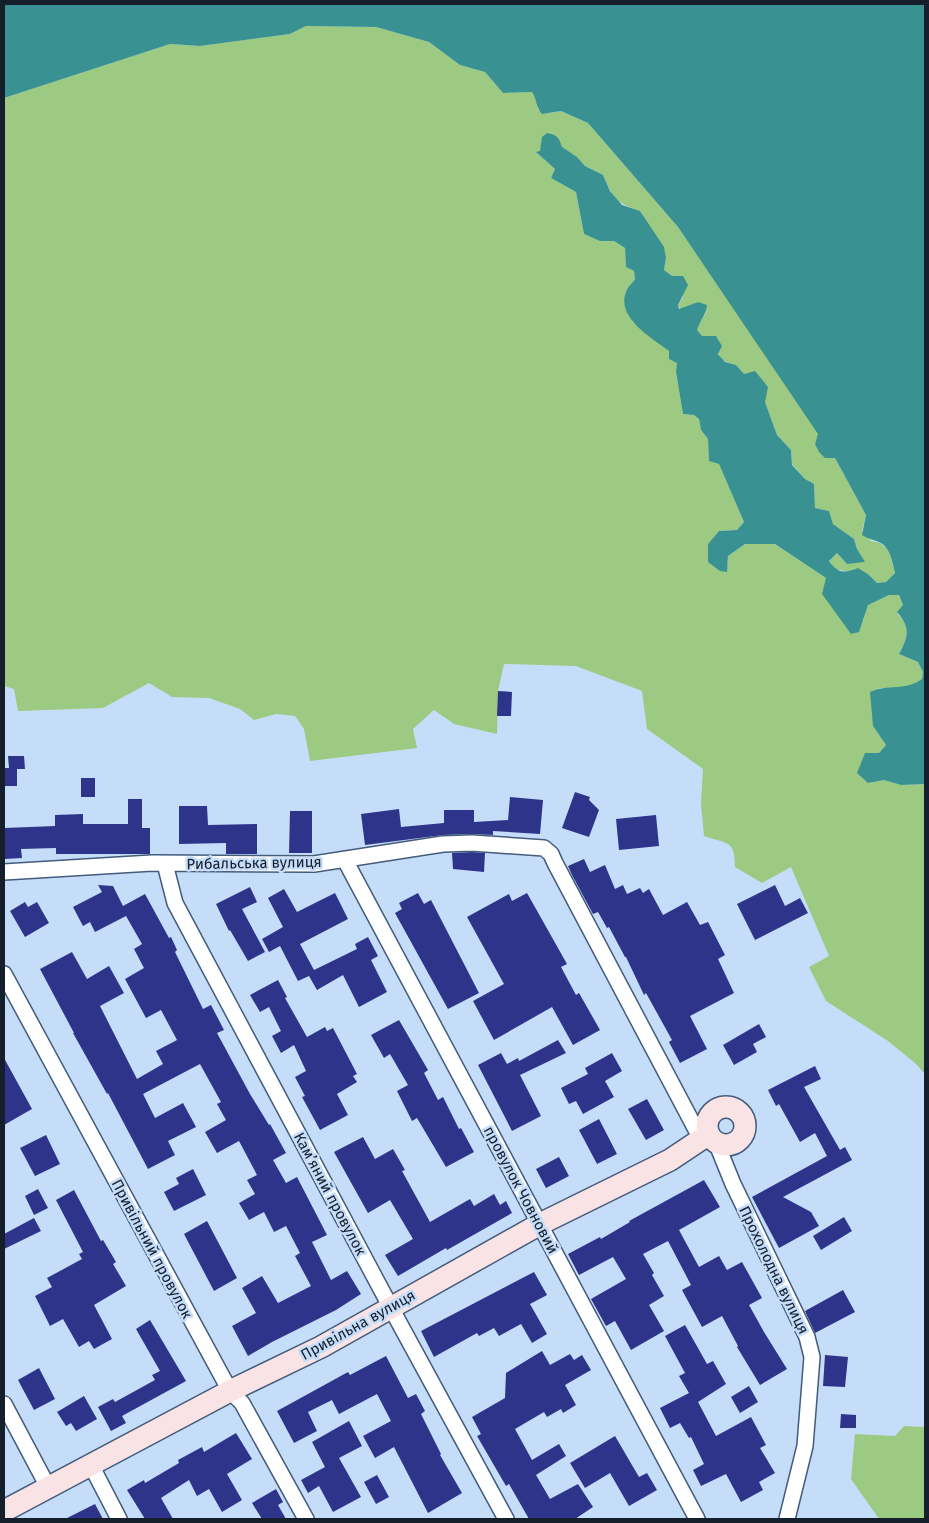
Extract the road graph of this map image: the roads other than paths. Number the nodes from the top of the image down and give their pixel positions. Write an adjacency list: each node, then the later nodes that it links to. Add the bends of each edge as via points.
1 (345, 860): 2 (street, Рибальська вулиця, via 443,844 472,843 544,848); 3 (street, Рибальська вулиця, via 314,864); 7 (street, провулок Човновий)
2 (555, 863): 6 (street, Прохолодна вулиця)
3 (166, 864): 4 (street, Рибальська вулиця); 8 (street, Камʼяний провулок, via 176,903)
4 (4, 872)
5 (4, 974): 9 (street, Привільний провулок)
6 (709, 1138): 7 (street, Привільна вулиця); 18 (street, Прохолодна вулиця, via 807,1337 812,1357 805,1446)
7 (540, 1224): 8 (street, Привільна вулиця); 17 (street, провулок Човновий)
8 (390, 1306): 9 (street, Привільна вулиця, via 321,1347); 16 (street, Камʼяний провулок)
9 (230, 1391): 11 (street, Привільна вулиця); 15 (street, Привільний провулок, via 242,1403)
10 (4, 1404): 12 (street)
11 (91, 1466): 12 (street, Привільна вулиця); 14 (street)
12 (48, 1487): 13 (street, Привільна вулиця)
13 (4, 1511)
14 (120, 1519)
15 (306, 1519)
16 (506, 1519)
17 (697, 1519)
18 (787, 1519)

